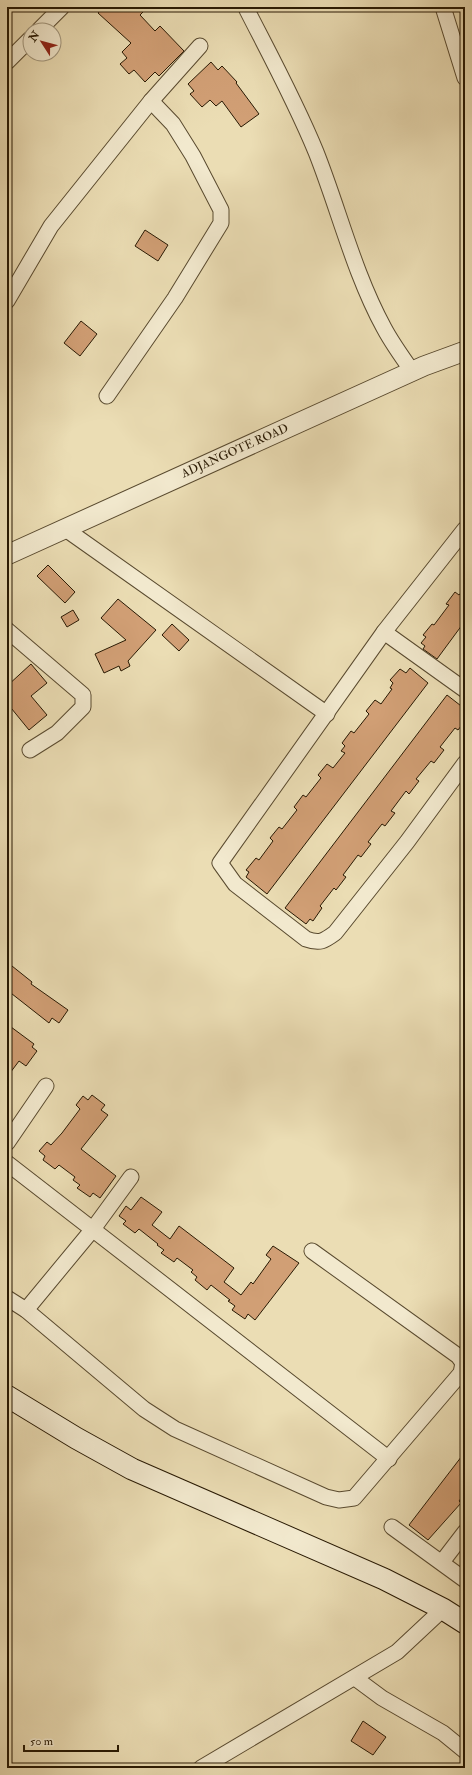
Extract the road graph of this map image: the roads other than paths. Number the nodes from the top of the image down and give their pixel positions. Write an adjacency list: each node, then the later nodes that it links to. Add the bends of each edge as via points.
1 (62, 7): 4 (street)
2 (443, 7): 8 (street)
3 (246, 10): 12 (street, via 305,128 366,290 384,328)
4 (47, 22)
5 (200, 46): 9 (street)
6 (22, 47): 7 (street)
7 (7, 62)
8 (465, 78)
9 (151, 101): 10 (street, via 51,226); 13 (street, via 173,124 193,156 221,210 221,223 175,298)
10 (7, 301)
11 (465, 351): 12 (street, ADJANGOTE ROAD)
12 (412, 371): 14 (street, ADJANGOTE ROAD)
13 (107, 396)
14 (64, 528): 16 (street, ADJANGOTE ROAD); 20 (street)
15 (465, 529): 18 (street)
16 (7, 555)
17 (7, 630): 21 (street, via 83,695 83,706 57,734)
18 (384, 632): 19 (street); 20 (street)
19 (465, 690)
20 (327, 714): 22 (street, via 220,863 235,884 306,940 315,943 335,932 407,842)
21 (30, 750)
22 (465, 763)
23 (46, 1086): 24 (street)
24 (12, 1125): 25 (street)
25 (7, 1143)
26 (7, 1163): 28 (street)
27 (131, 1177): 28 (street)
28 (93, 1229): 31 (street); 33 (street)
29 (312, 1251): 33 (street, via 458,1356 463,1363 461,1373)
30 (7, 1298): 31 (street)
31 (26, 1310): 33 (street, via 144,1409 175,1429 326,1497 340,1500 354,1498)
32 (7, 1396): 38 (main road, via 132,1469 384,1579)
33 (389, 1459)
34 (392, 1527): 36 (street)
35 (465, 1532): 36 (street)
36 (442, 1562): 37 (street)
37 (465, 1580)
38 (443, 1609): 39 (main road); 40 (street, via 397,1652)
39 (465, 1624)
40 (355, 1678): 41 (street, via 382,1698 444,1733); 42 (street)
41 (465, 1751)
42 (202, 1768)

